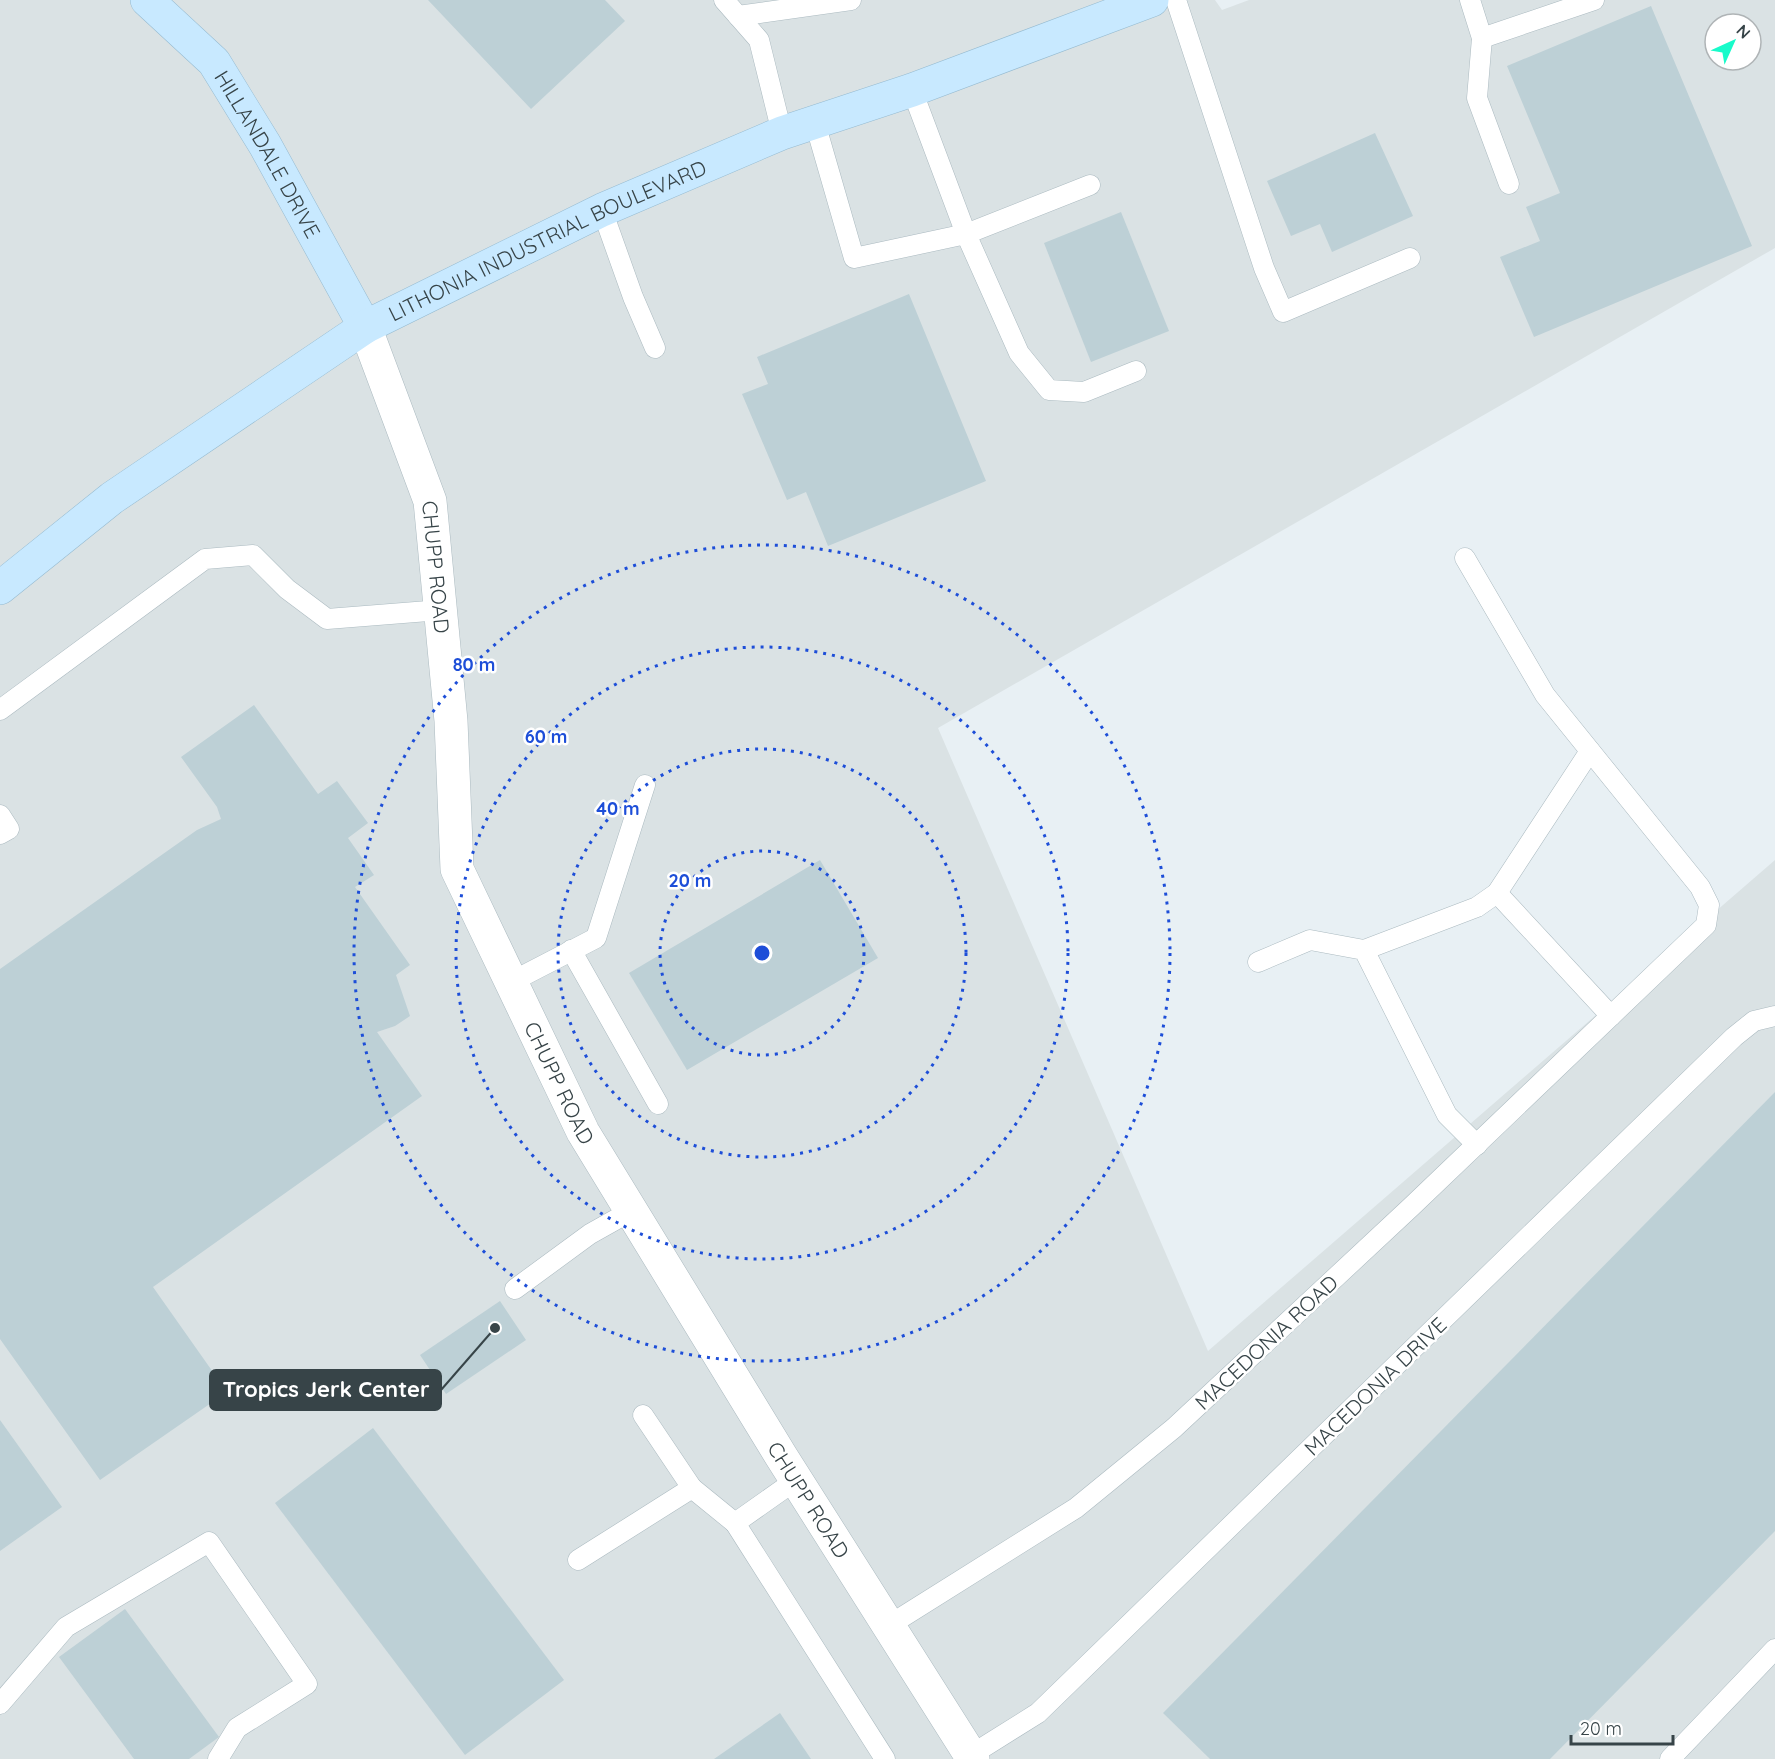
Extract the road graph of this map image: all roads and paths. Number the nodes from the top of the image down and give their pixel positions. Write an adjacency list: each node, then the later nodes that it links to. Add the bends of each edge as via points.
1 (147, 0): 18 (main road, HILLANDALE DRIVE, via 214,62 265,145)
2 (724, 0): 8 (lane)
3 (851, 0): 8 (lane)
4 (1152, 0): 10 (main road, LITHONIA INDUSTRIAL BOULEVARD)
5 (1176, 0): 17 (lane, via 1264,268 1283,312)
6 (1470, 0): 9 (lane)
7 (1594, 0): 9 (lane)
8 (738, 16): 12 (lane, via 759,40)
9 (1482, 38): 13 (lane, via 1477,98)
10 (912, 90): 11 (main road, LITHONIA INDUSTRIAL BOULEVARD); 16 (lane)
11 (815, 123): 12 (main road, LITHONIA INDUSTRIAL BOULEVARD); 16 (lane, via 854,258)
12 (782, 133): 15 (main road, LITHONIA INDUSTRIAL BOULEVARD)
13 (1509, 184)
14 (1090, 185): 16 (lane)
15 (602, 210): 18 (main road, LITHONIA INDUSTRIAL BOULEVARD); 19 (lane)
16 (966, 234): 20 (lane, via 1019,353 1049,390 1084,392)
17 (1410, 258)
18 (365, 327): 22 (main road, LITHONIA INDUSTRIAL BOULEVARD, via 112,498); 23 (street, CHUPP ROAD, via 430,501)
19 (655, 348)
20 (1136, 371)
21 (1465, 558): 25 (lane, MACEDONIA ROAD, via 1545,695)
22 (0, 588)
23 (441, 610): 24 (lane, via 327,619 287,589 253,555 205,559); 33 (street, CHUPP ROAD, via 451,721 457,869)
24 (0, 710)
25 (1590, 751): 29 (lane); 34 (lane, MACEDONIA ROAD, via 1700,887 1709,905 1706,925)
26 (645, 785): 31 (lane, via 596,938)
27 (0, 815): 28 (lane, via 9,829)
28 (0, 834)
29 (1497, 893): 30 (lane, via 1477,907); 34 (lane)
30 (1364, 950): 32 (lane, via 1310,940); 37 (lane, via 1447,1115)
31 (571, 951): 33 (lane); 36 (lane)
32 (1258, 962)
33 (511, 982): 38 (street, CHUPP ROAD, via 583,1132)
34 (1611, 1016): 37 (lane, MACEDONIA ROAD)
35 (1775, 1016): 48 (lane, MACEDONIA DRIVE, via 1754,1021 1734,1037 1038,1713)
36 (658, 1104)
37 (1477, 1145): 45 (lane, MACEDONIA ROAD, via 1174,1428 1108,1484)
38 (631, 1211): 39 (lane, via 590,1234); 41 (street, CHUPP ROAD)
39 (515, 1289)
40 (643, 1415): 42 (lane)
41 (796, 1480): 43 (lane); 45 (street, CHUPP ROAD)
42 (692, 1488): 43 (lane); 44 (lane)
43 (735, 1523): 50 (lane)
44 (578, 1560)
45 (888, 1626): 48 (street, CHUPP ROAD)
46 (1775, 1649): 51 (lane)
47 (0, 1704): 49 (lane, via 66,1627 209,1542 307,1684 237,1728)
48 (972, 1757)
49 (218, 1759)
50 (885, 1759)
51 (1670, 1759)

